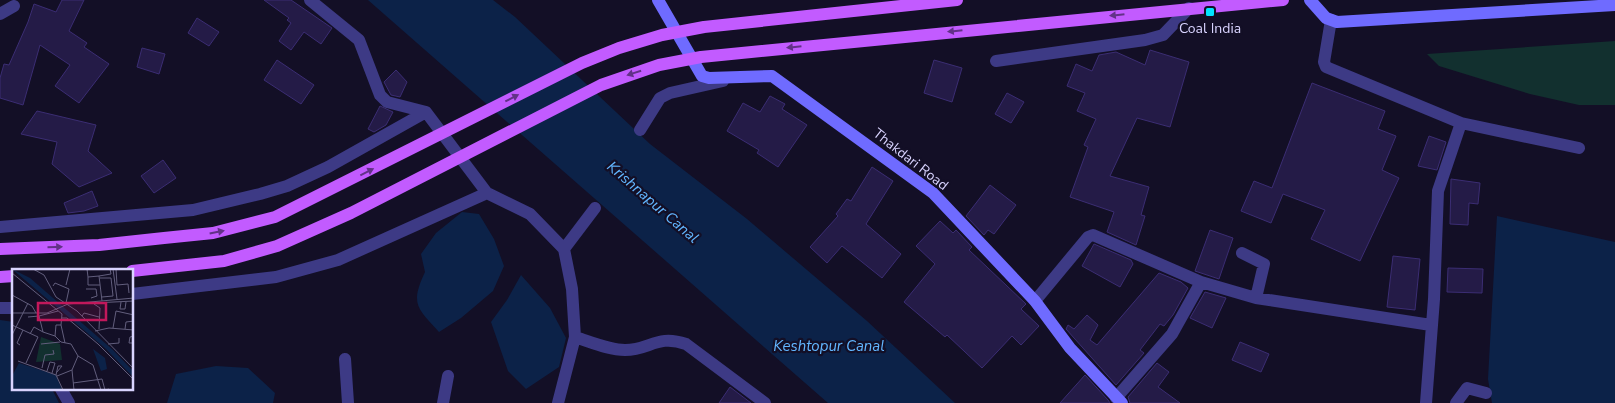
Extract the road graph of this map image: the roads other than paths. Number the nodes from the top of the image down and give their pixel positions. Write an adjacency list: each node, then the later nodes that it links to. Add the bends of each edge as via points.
1 (310, 0): 13 (street, via 359,40 380,95 387,102)
2 (658, 0): 12 (street, Thakdari Road, via 702,76)
3 (957, 0): 20 (main road, one-way to 3, via 99,245 213,233 275,217 582,63 662,35 704,27)
4 (1283, 0): 8 (main road)
5 (1310, 0): 10 (street)
6 (1615, 5): 10 (street, via 1361,21)
7 (14, 6): 9 (street)
8 (1189, 8): 11 (street, via 1163,35 1145,40); 23 (main road, one-way to 23, via 701,57 659,65 601,85 352,212 277,246 224,261)
9 (0, 14)
10 (1331, 20): 14 (street, via 1324,62 1326,67)
11 (996, 60)
12 (740, 77): 15 (street, via 660,98); 27 (street, Thakdari Road, via 766,75 780,80 933,193)
13 (426, 112): 17 (street); 19 (street, via 328,167 287,186 260,194 193,210)
14 (1460, 123): 16 (street); 28 (street, via 1438,191)
15 (640, 130)
16 (1579, 148)
17 (487, 193): 21 (street, via 530,214); 25 (street, via 338,260 276,277)
18 (595, 208): 21 (street)
19 (0, 227)
20 (3, 249)
21 (564, 249): 29 (street, via 572,289)
22 (1242, 253): 26 (street, via 1264,264)
23 (134, 271)
24 (1201, 282): 26 (street); 27 (street, via 1093,235); 34 (street, via 1172,334)
25 (134, 294)
26 (1256, 298): 28 (street)
27 (1035, 301): 34 (street, Thakdari Road, via 1070,348)
28 (1431, 325): 40 (street)
29 (575, 337): 38 (street); 39 (street, via 626,350 659,341 673,340 686,344)
30 (345, 360): 36 (street)
31 (448, 376): 37 (street)
32 (62, 390): 35 (street)
33 (1486, 393): 41 (street, via 1467,388)
34 (1119, 400)
35 (69, 403)
36 (348, 403)
37 (443, 403)
38 (558, 403)
39 (765, 403)
40 (1426, 403)
41 (1456, 403)

